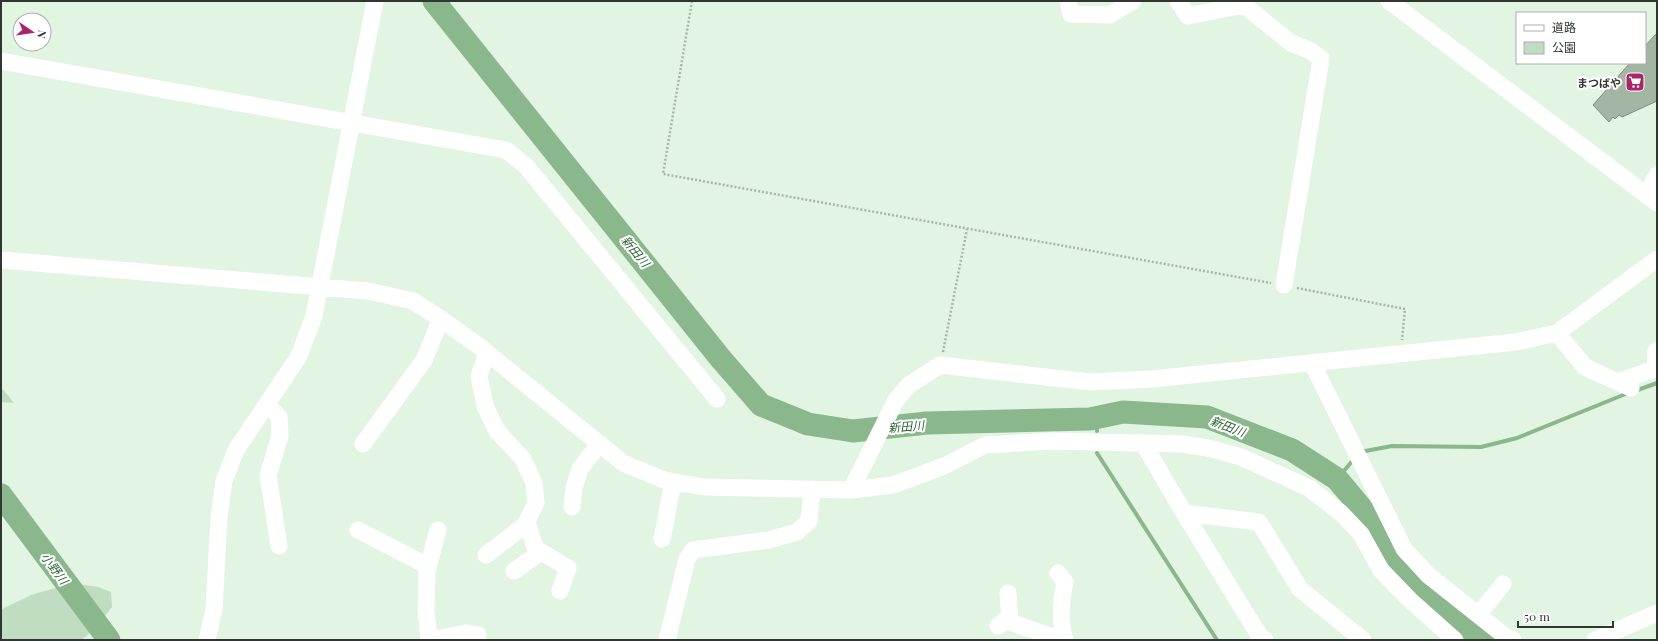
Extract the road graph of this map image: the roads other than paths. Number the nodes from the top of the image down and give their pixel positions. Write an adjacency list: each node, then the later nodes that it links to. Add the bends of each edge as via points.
1 (375, 1): 7 (street)
2 (1068, 1): 3 (street, via 1071,14 1110,14)
3 (1133, 1)
4 (1178, 1): 12 (street, via 1188,16 1244,5 1291,43 1311,51 1321,59)
5 (1389, 1): 9 (street)
6 (1, 61): 7 (street)
7 (352, 122): 13 (street); 20 (street, via 506,150 526,166)
8 (1657, 175): 9 (street)
9 (1652, 199)
10 (1657, 259): 15 (street)
11 (1, 260): 13 (street)
12 (1284, 285)
13 (321, 286): 14 (street, via 368,290 413,301); 21 (street, via 314,316 299,356)
14 (441, 319): 17 (street); 23 (street, via 424,360 381,428)
15 (1557, 333): 18 (street, via 1516,342); 19 (street, via 1585,367 1624,385)
16 (1656, 351): 19 (street)
17 (487, 353): 24 (street); 30 (street, via 479,376 485,406 497,431 523,459 534,484 536,503)
18 (1312, 364): 27 (street, via 1090,382 940,365 910,385 896,400); 44 (street, via 1404,549 1428,575)
19 (1656, 369)
20 (717, 399)
21 (266, 404): 34 (street, via 279,417 280,436 268,475); 46 (street, via 236,450 224,481 219,517 214,609)
22 (1143, 443): 27 (street, via 1053,441 985,445 944,466 893,485); 29 (street); 54 (street, via 1208,448 1241,457 1309,488 1341,513 1361,534 1381,570)
23 (363, 444)
24 (599, 444): 25 (street, via 623,463); 28 (street, via 580,469)
25 (673, 482): 26 (street, via 704,487); 33 (street)
26 (812, 489): 27 (street); 49 (street, via 809,521 796,532 769,540 693,550 687,559)
27 (850, 490)
28 (572, 507)
29 (1184, 513): 52 (street, via 1259,635); 53 (street, via 1259,522 1300,589)
30 (527, 522): 35 (street, via 535,548); 36 (street)
31 (358, 530): 37 (street)
32 (438, 530): 37 (street)
33 (662, 539)
34 (279, 546)
35 (541, 552): 38 (street); 41 (street, via 568,568)
36 (486, 555)
37 (428, 566): 47 (street, via 426,611)
38 (514, 571)
39 (1064, 574): 51 (street, via 1061,603)
40 (1503, 584): 44 (street)
41 (560, 591)
42 (1008, 593): 50 (street, via 1004,624)
43 (1657, 613): 56 (street)
44 (1478, 615): 55 (street)
45 (478, 635): 48 (street, via 465,633)
46 (207, 640)
47 (429, 640)
48 (432, 640)
49 (667, 640)
50 (1061, 640)
51 (1064, 640)
52 (1265, 640)
53 (1363, 640)
54 (1455, 640)
55 (1513, 640)
56 (1595, 640)

